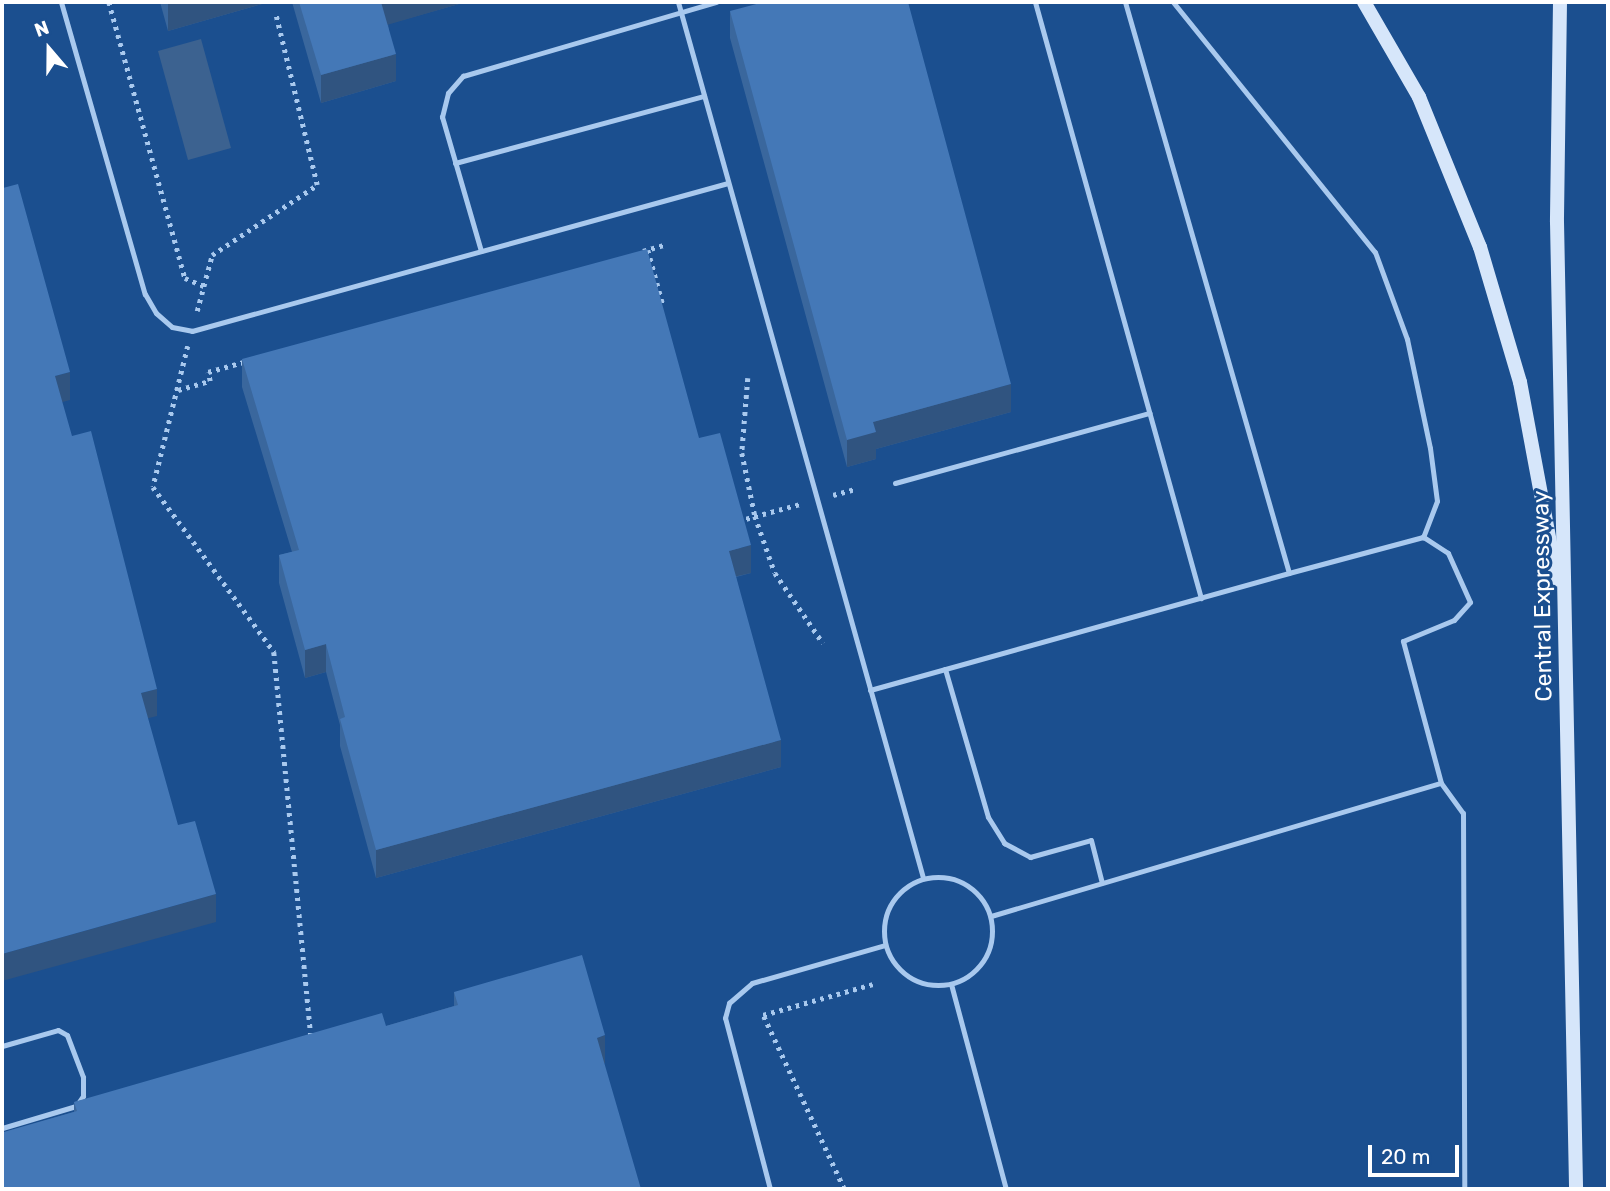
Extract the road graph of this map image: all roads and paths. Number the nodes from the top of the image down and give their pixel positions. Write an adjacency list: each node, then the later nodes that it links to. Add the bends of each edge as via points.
1 (61, 2): 21 (lane, via 145,293 156,313 172,327)
2 (109, 2): 19 (path, via 185,278)
3 (678, 2): 11 (lane)
4 (716, 2): 11 (lane)
5 (1035, 2): 25 (lane)
6 (1125, 2): 31 (lane)
7 (1172, 2): 30 (lane, via 1375,252 1407,339 1430,448 1437,501)
8 (1364, 2): 33 (main road, via 1419,97 1493,285 1525,401)
9 (1560, 2): 33 (main road, Central Expressway, via 1557,222)
10 (275, 12): 19 (path, via 317,185 212,255)
11 (681, 12): 12 (lane); 13 (lane, via 463,76 448,93 442,117)
12 (704, 96): 13 (lane); 14 (lane)
13 (455, 163): 17 (lane)
14 (728, 183): 17 (lane); 36 (lane)
15 (664, 245): 16 (path)
16 (648, 250): 18 (path); 20 (path)
17 (481, 251): 21 (lane)
18 (634, 254)
19 (204, 286): 21 (path)
20 (663, 305)
21 (192, 331): 24 (path)
22 (261, 357): 24 (path, via 208,372 211,381)
23 (748, 377): 28 (path, via 742,453)
24 (177, 390): 45 (path, via 153,487 274,652)
25 (1150, 413): 26 (lane); 32 (lane)
26 (895, 483)
27 (763, 514): 28 (path)
28 (755, 516): 29 (path); 34 (path, via 775,573)
29 (736, 521)
30 (1423, 537): 31 (lane); 37 (lane, via 1448,553 1471,602 1454,620 1404,641)
31 (1289, 573): 32 (lane)
32 (1201, 598): 35 (lane)
33 (1565, 623): 51 (main road, Central Expressway)
34 (823, 643)
35 (945, 669): 36 (lane); 39 (lane, via 988,817 1004,843 1030,856 1091,840)
36 (870, 690): 38 (lane)
37 (1440, 783): 39 (lane); 50 (lane, via 1463,813)
38 (923, 878): 40 (lane, via 936,876 965,883); 41 (lane, via 891,903 883,929)
39 (1102, 883): 40 (lane)
40 (991, 916): 42 (lane, via 991,945 985,958 964,979)
41 (885, 945): 42 (lane, via 908,977 922,983); 47 (lane, via 752,983 729,1003 725,1018)
42 (951, 984): 49 (lane)
43 (873, 985): 48 (path, via 762,1015)
44 (2, 1046): 46 (lane, via 58,1030 67,1035 83,1077 83,1096 76,1106)
45 (312, 1052)
46 (2, 1128)
47 (769, 1189)
48 (844, 1189)
49 (1006, 1189)
50 (1464, 1189)
51 (1576, 1189)

